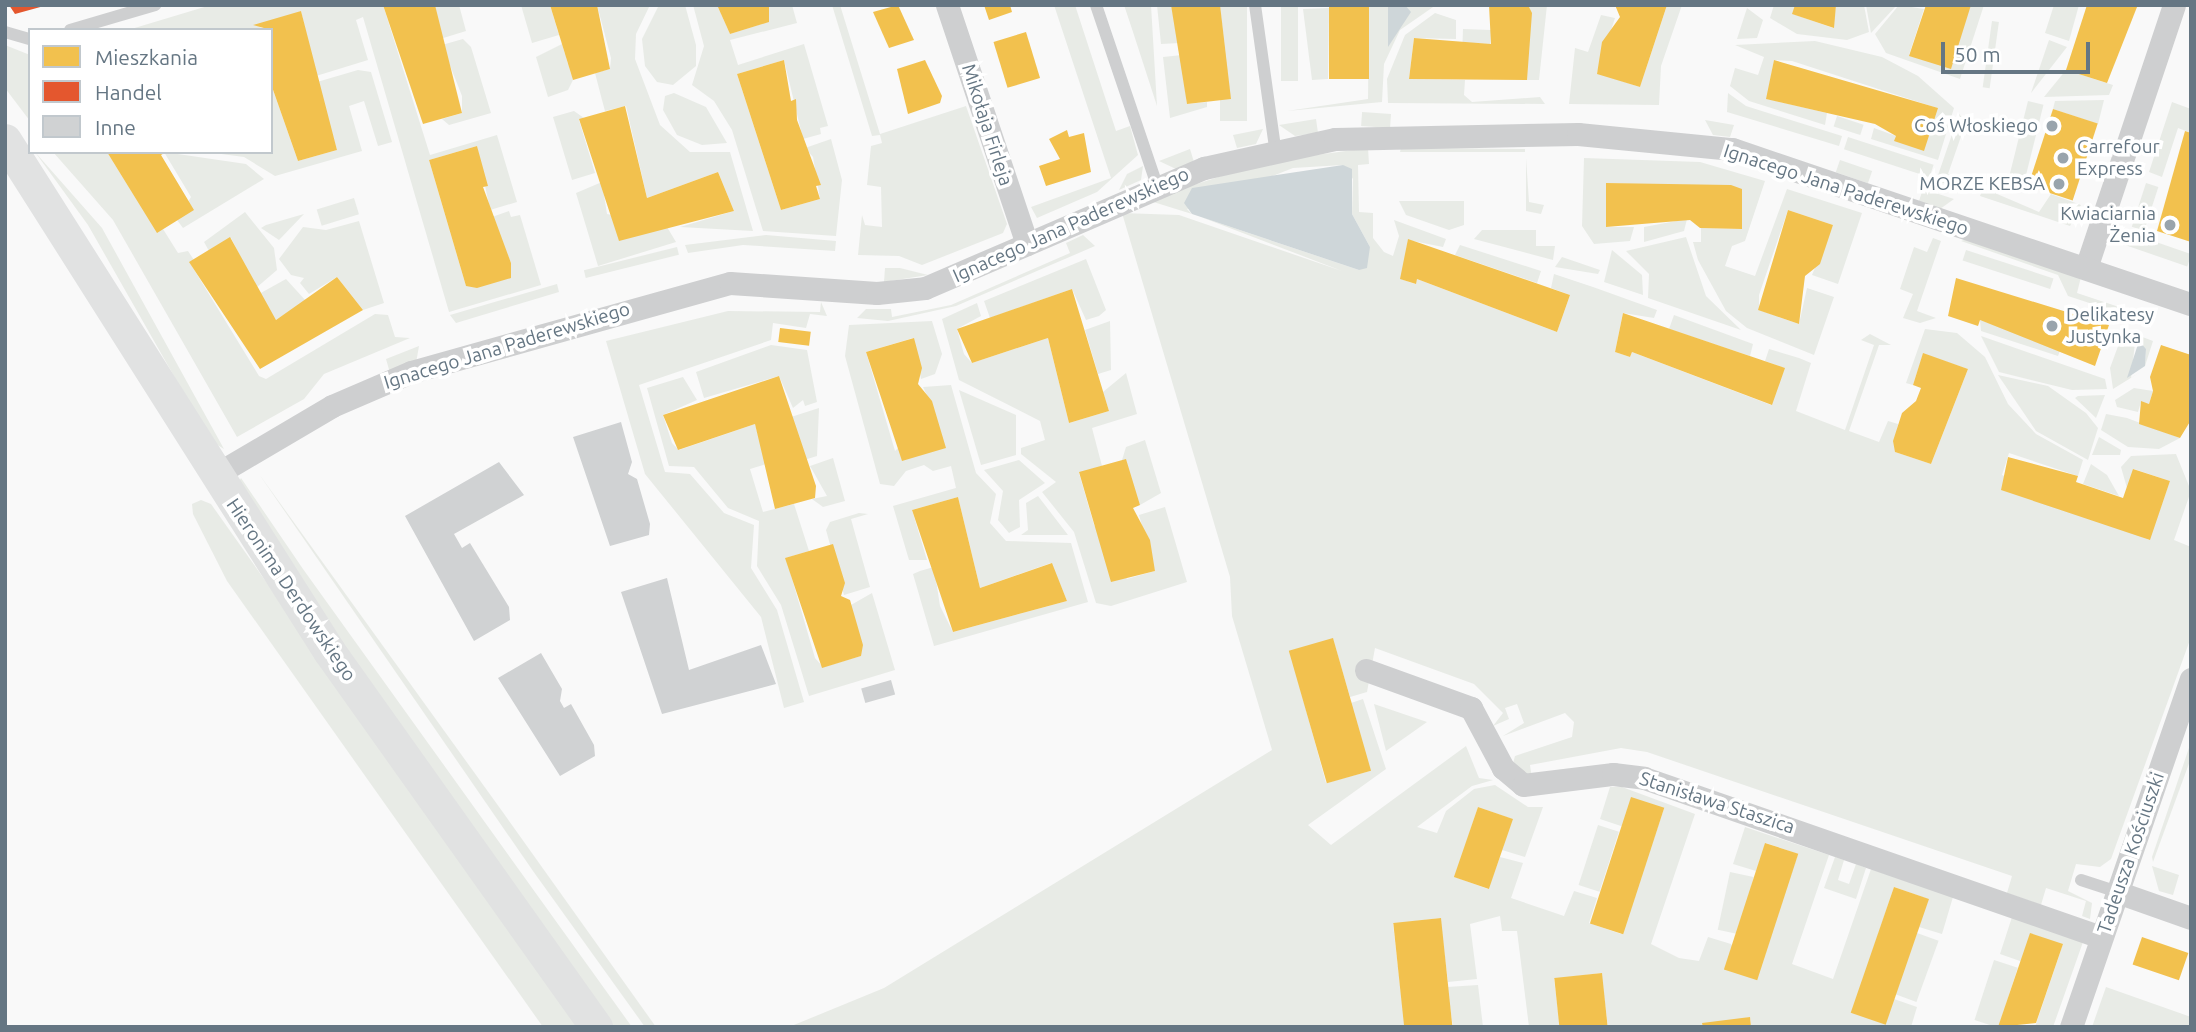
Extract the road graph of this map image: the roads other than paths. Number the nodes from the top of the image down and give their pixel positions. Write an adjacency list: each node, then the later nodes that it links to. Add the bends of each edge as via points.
1 (155, 5): 6 (lane)
2 (947, 5): 12 (street, Mikołaja Firleja)
3 (1096, 5): 11 (lane)
4 (1255, 5): 10 (lane)
5 (2174, 5): 13 (street)
6 (76, 28)
7 (5, 32): 8 (lane)
8 (28, 38)
9 (5, 140): 15 (main road, Hieronima Derdowskiego)
10 (1275, 148): 11 (street, Ignacego Jana Paderewskiego); 13 (street, Ignacego Jana Paderewskiego, via 1347,139 1578,134 1732,149)
11 (1157, 185): 12 (street, Ignacego Jana Paderewskiego)
12 (1027, 244): 15 (street, Ignacego Jana Paderewskiego, via 908,292 771,281 695,289 388,380)
13 (2086, 268): 14 (street, Ignacego Jana Paderewskiego)
14 (2191, 304)
15 (215, 475): 22 (main road, Hieronima Derdowskiego, via 329,650)
16 (1366, 670): 21 (street, Stanisława Staszica, via 1471,708 1503,768 1523,785 1613,774 1644,778)
17 (2191, 679): 19 (street, Tadeusza Kościuszki)
18 (2081, 880): 19 (lane)
19 (2117, 892): 20 (street); 21 (street, Tadeusza Kościuszki)
20 (2191, 919)
21 (2101, 937): 23 (street, Tadeusza Kościuszki)
22 (596, 1027)
23 (2071, 1027)

